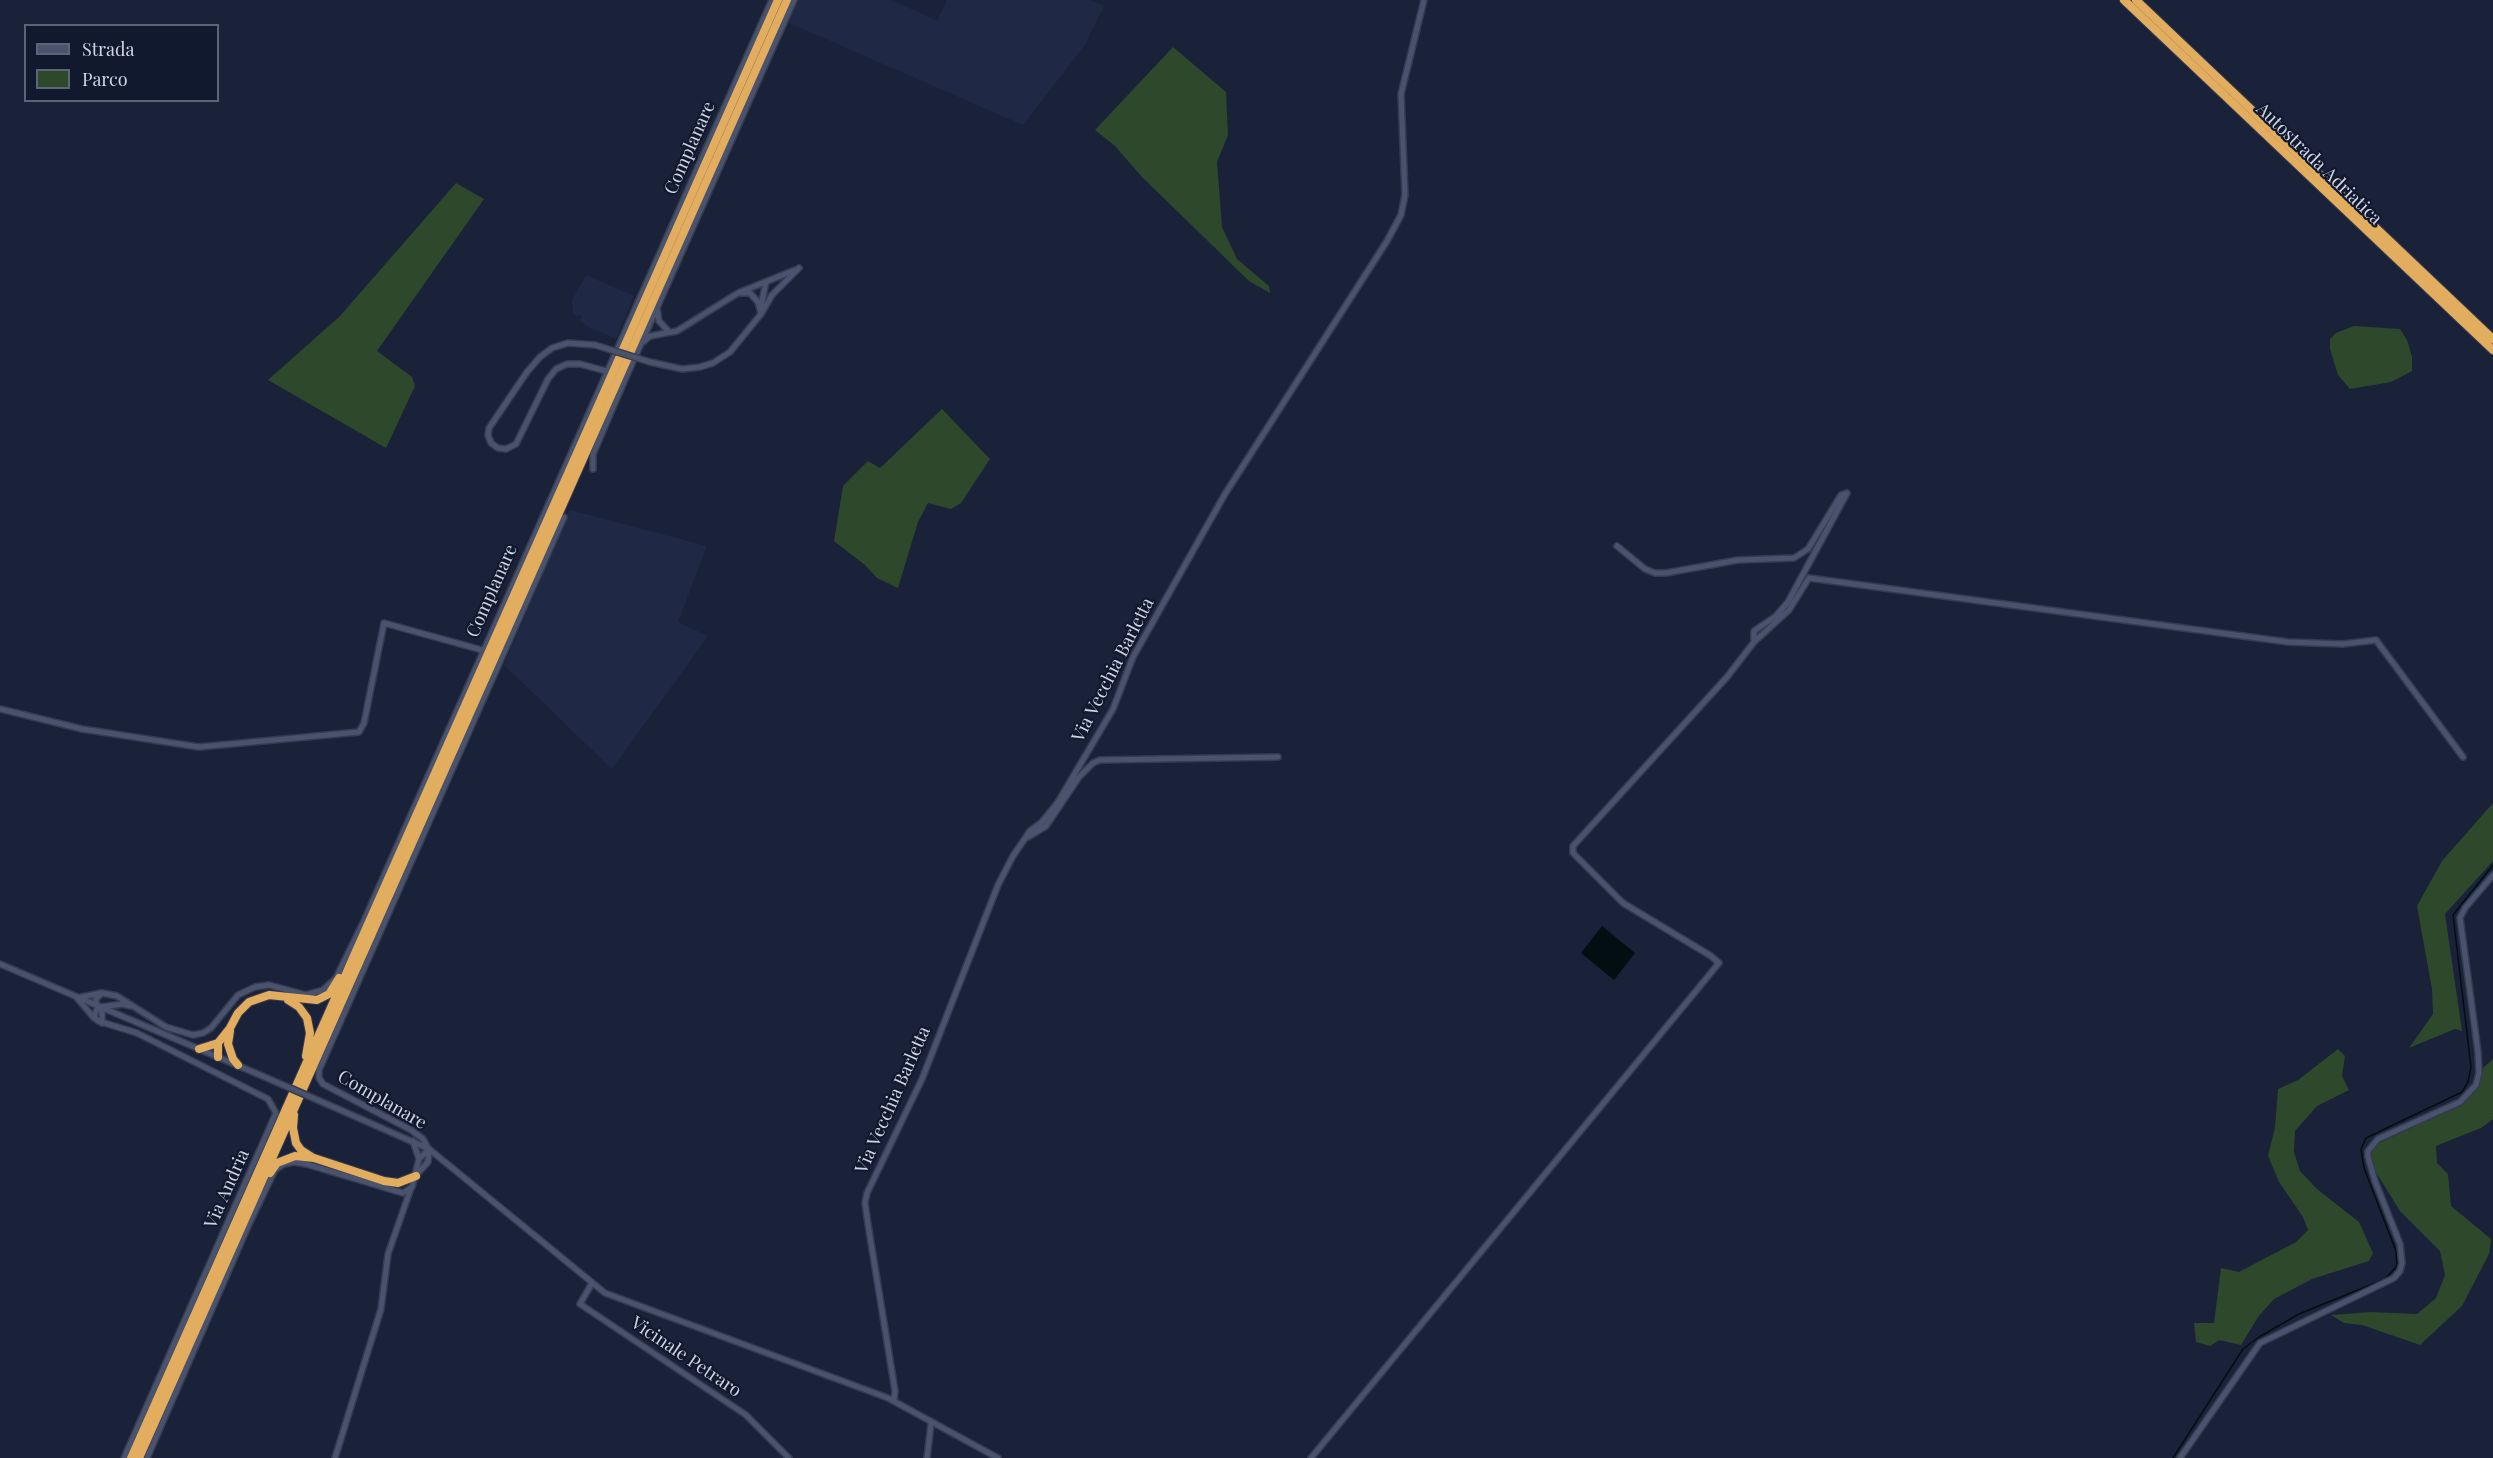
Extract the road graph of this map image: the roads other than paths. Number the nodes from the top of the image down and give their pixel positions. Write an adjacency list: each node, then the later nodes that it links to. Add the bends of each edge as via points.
1 (772, 0): 18 (street, Complanare)
2 (778, 0): 29 (highway)
3 (787, 0): 47 (highway)
4 (794, 0): 11 (street, Complanare)
5 (1424, 0): 27 (street, Via Vecchia Barletta, via 1401,94 1405,195 1401,215 1225,494 1133,657 1113,709 1058,802)
6 (2124, 0): 17 (highway, Autostrada Adriatica)
7 (2136, 0): 15 (highway, Autostrada Adriatica)
8 (766, 282): 9 (street); 10 (street); 10 (street, via 799,268); 12 (street)
9 (738, 293): 12 (street, via 750,294 758,302); 14 (street, via 689,325)
10 (772, 295): 12 (street)
11 (657, 306): 13 (street, Complanare); 14 (street, via 659,321)
12 (761, 314): 18 (street, bridge, via 730,352 700,367 682,369 595,345 568,343 552,348 527,372 489,428 491,443 506,449 516,444 556,369 580,364)
13 (649, 326): 14 (street); 16 (street, Complanare)
14 (669, 332): 16 (street, via 650,336)
15 (2493, 339)
16 (640, 347): 19 (street, Complanare, via 593,454)
17 (2493, 350)
18 (606, 371): 23 (street, Complanare)
19 (593, 469)
20 (564, 518): 49 (street, Complanare, via 318,1070 323,1084 411,1130)
21 (1617, 546): 22 (street, via 1655,573 1738,560 1794,558 1808,549 1845,492 1845,499 1783,609 1755,631)
22 (1754, 642): 26 (street, via 1789,610 1812,577 2288,642 2343,644 2376,640); 68 (street, via 1573,848 1623,903 1719,963)
23 (482, 650): 24 (street, via 384,623 364,723 358,732 199,747 82,729); 35 (street, Complanare, via 363,923 330,986 306,995 269,985 255,987 238,996 211,1028 193,1035 166,1027)
24 (0, 709)
25 (1278, 757): 27 (street, via 1100,760 1079,777 1046,826)
26 (2463, 758)
27 (1024, 839): 58 (street, Via Vecchia Barletta, via 998,885 922,1079 867,1193 865,1203)
28 (2493, 875): 69 (street, via 2460,918 2478,1052 2476,1085 2460,1102 2378,1139 2368,1150 2375,1181 2400,1244 2400,1271 2394,1278 2260,1343)
29 (360, 944): 32 (highway, via 329,994 317,1000); 46 (highway)
30 (0, 964): 33 (street)
31 (102, 993): 33 (street); 35 (street, Complanare, via 117,996); 36 (street, via 96,999)
32 (284, 997): 40 (highway, via 269,995 249,1002); 46 (highway, via 307,1018 310,1033)
33 (77, 998): 36 (street); 38 (street)
34 (118, 1005): 35 (street, Complanare); 36 (street, Complanare); 37 (street)
35 (131, 1006)
36 (98, 1007): 37 (street); 38 (street); 39 (street)
37 (117, 1015): 43 (street)
38 (95, 1018): 39 (street)
39 (102, 1023): 60 (street, Via Andria, via 137,1033 268,1099 276,1113)
40 (230, 1028): 41 (highway); 42 (highway)
41 (218, 1043): 43 (highway); 44 (highway)
42 (228, 1044): 44 (highway); 45 (highway)
43 (199, 1049): 44 (street)
44 (218, 1057): 45 (street)
45 (238, 1065): 48 (street, bridge)
46 (303, 1070): 61 (highway)
47 (303, 1090): 50 (highway, via 292,1128 301,1150); 56 (highway)
48 (414, 1141): 49 (street); 51 (street)
49 (429, 1149): 51 (street); 52 (street); 53 (street)
50 (314, 1158): 54 (highway, via 384,1181 398,1183); 56 (highway, via 295,1156 278,1163)
51 (419, 1159): 54 (street)
52 (444, 1159): 53 (street); 57 (street)
53 (428, 1162): 54 (street)
54 (416, 1175): 55 (street)
55 (412, 1187): 63 (street, Via Andria, via 397,1192 294,1162 275,1170); 64 (street, via 388,1254 381,1309)
56 (253, 1201): 62 (highway)
57 (592, 1283): 58 (street, via 623,1301); 65 (street, Vicinale Petraro, via 580,1304 746,1415)
58 (894, 1401): 59 (street)
59 (932, 1424): 66 (street); 67 (street)
60 (124, 1458)
61 (131, 1458)
62 (139, 1458)
63 (147, 1458)
64 (335, 1458)
65 (789, 1458)
66 (927, 1458)
67 (998, 1458)
68 (1311, 1458)
69 (2180, 1458)

